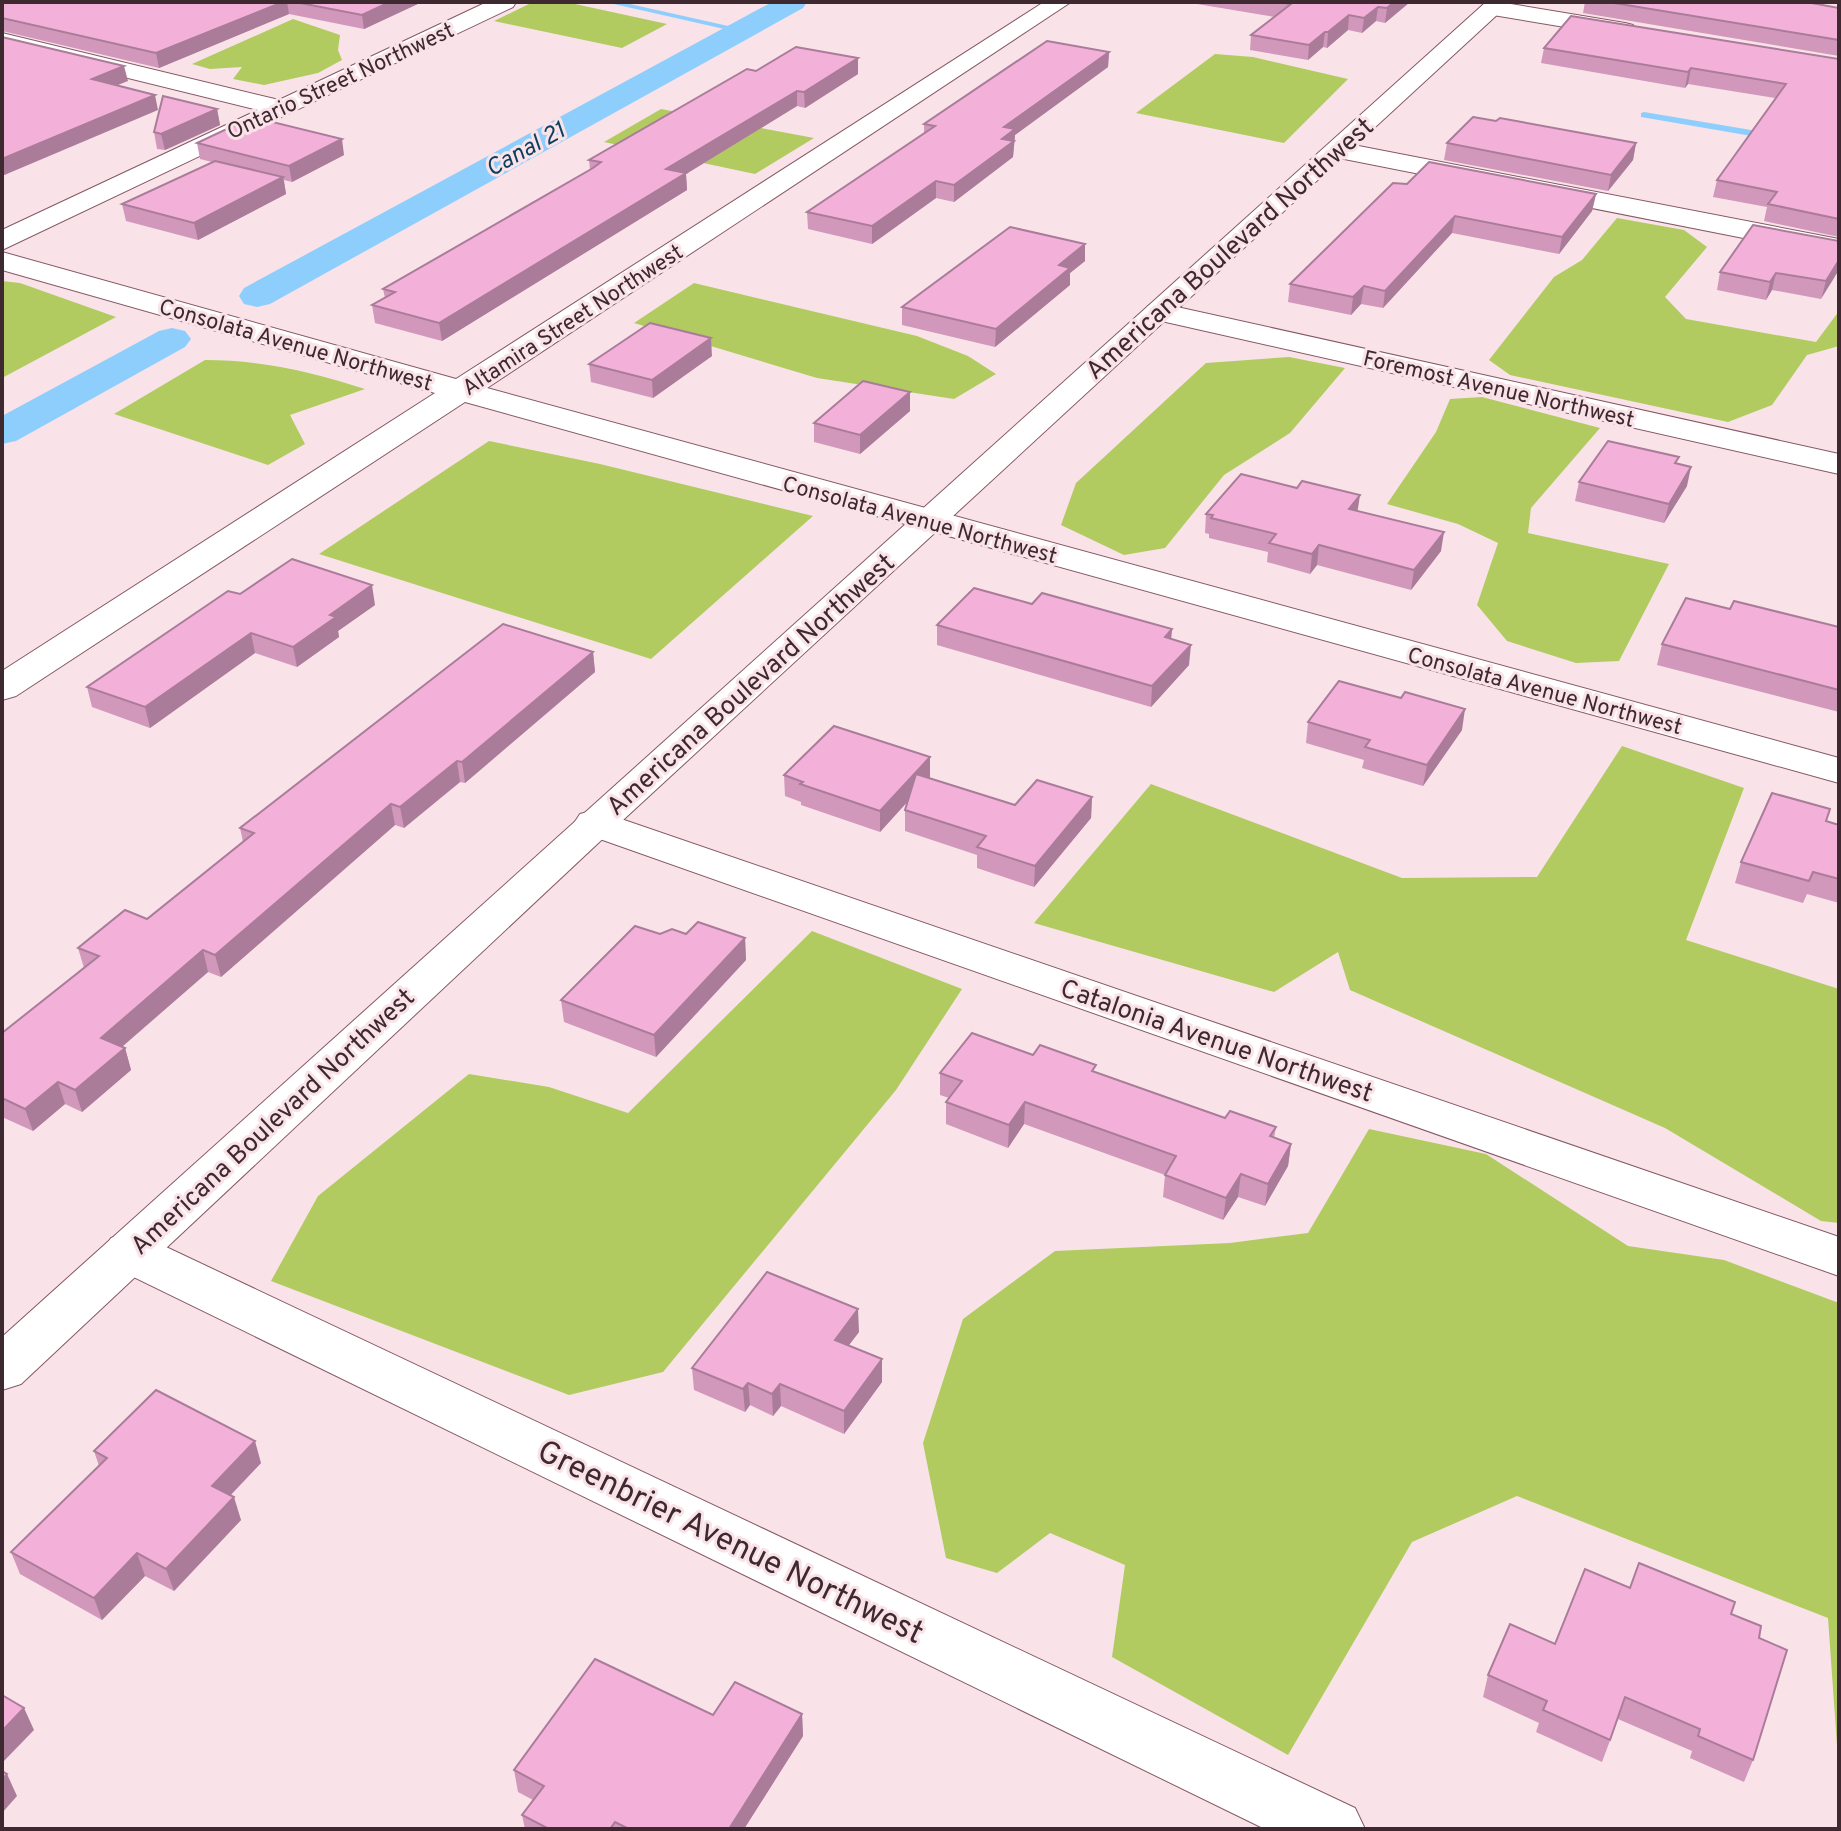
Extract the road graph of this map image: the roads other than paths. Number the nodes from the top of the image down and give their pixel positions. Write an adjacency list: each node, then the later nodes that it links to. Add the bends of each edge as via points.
1 (505, 2): 6 (street, Ontario Street Northwest)
2 (1060, 2): 12 (street, Altamira Street Northwest)
3 (1497, 5): 4 (street); 7 (street, Americana Boulevard Northwest)
4 (1655, 35)
5 (2, 40): 6 (street)
6 (281, 108): 8 (street, Ontario Street Northwest)
7 (1338, 150): 9 (street); 11 (street, Americana Boulevard Northwest)
8 (2, 241)
9 (1839, 248)
10 (2, 261): 12 (street, Consolata Avenue Northwest)
11 (1159, 312): 13 (street, Foremost Avenue Northwest); 14 (street, Americana Boulevard Northwest)
12 (460, 391): 14 (street, Consolata Avenue Northwest); 15 (street, Altamira Street Northwest)
13 (1839, 464)
14 (929, 522): 16 (street, Consolata Avenue Northwest); 17 (street, Americana Boulevard Northwest)
15 (2, 688)
16 (1839, 771)
17 (595, 823): 18 (street, Americana Boulevard Northwest); 19 (street, Catalonia Avenue Northwest)
18 (129, 1252): 20 (street, Americana Boulevard Northwest); 21 (street, Greenbrier Avenue Northwest)
19 (1839, 1257)
20 (2, 1369)
21 (1332, 1829)

